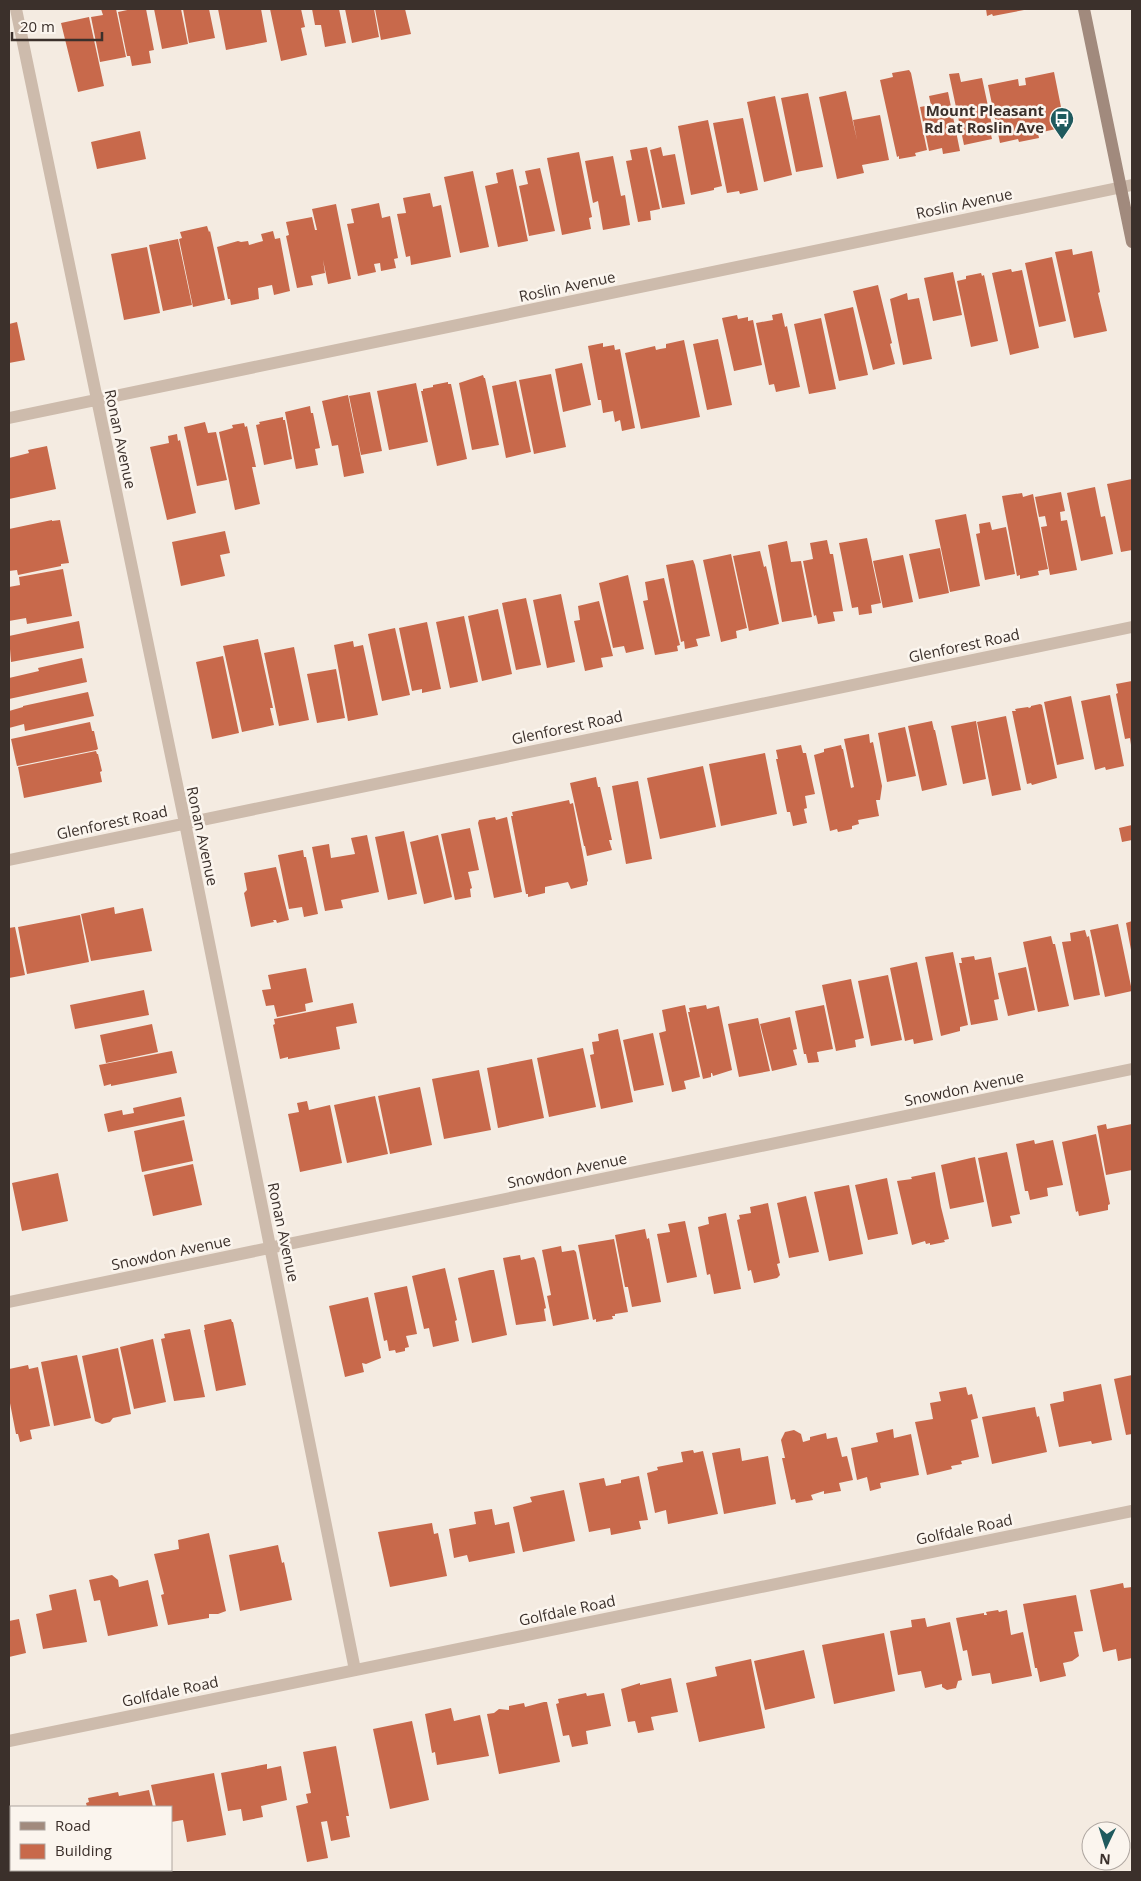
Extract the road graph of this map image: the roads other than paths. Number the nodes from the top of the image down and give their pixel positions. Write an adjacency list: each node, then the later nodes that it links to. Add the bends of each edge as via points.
1 (16, 9): 5 (street, Ronan Avenue)
2 (1084, 9): 3 (street)
3 (1127, 186): 4 (street); 5 (street, Roslin Avenue)
4 (1132, 242)
5 (97, 400): 6 (street, Roslin Avenue); 8 (street, Ronan Avenue)
6 (9, 418)
7 (1132, 627): 8 (street, Glenforest Road)
8 (184, 823): 9 (street, Glenforest Road); 11 (street, Ronan Avenue)
9 (9, 860)
10 (1132, 1069): 11 (street, Snowdon Avenue)
11 (271, 1248): 12 (street, Snowdon Avenue); 14 (street, Ronan Avenue)
12 (9, 1302)
13 (1132, 1511): 14 (street, Golfdale Road)
14 (355, 1670): 15 (street, Golfdale Road)
15 (9, 1741)

